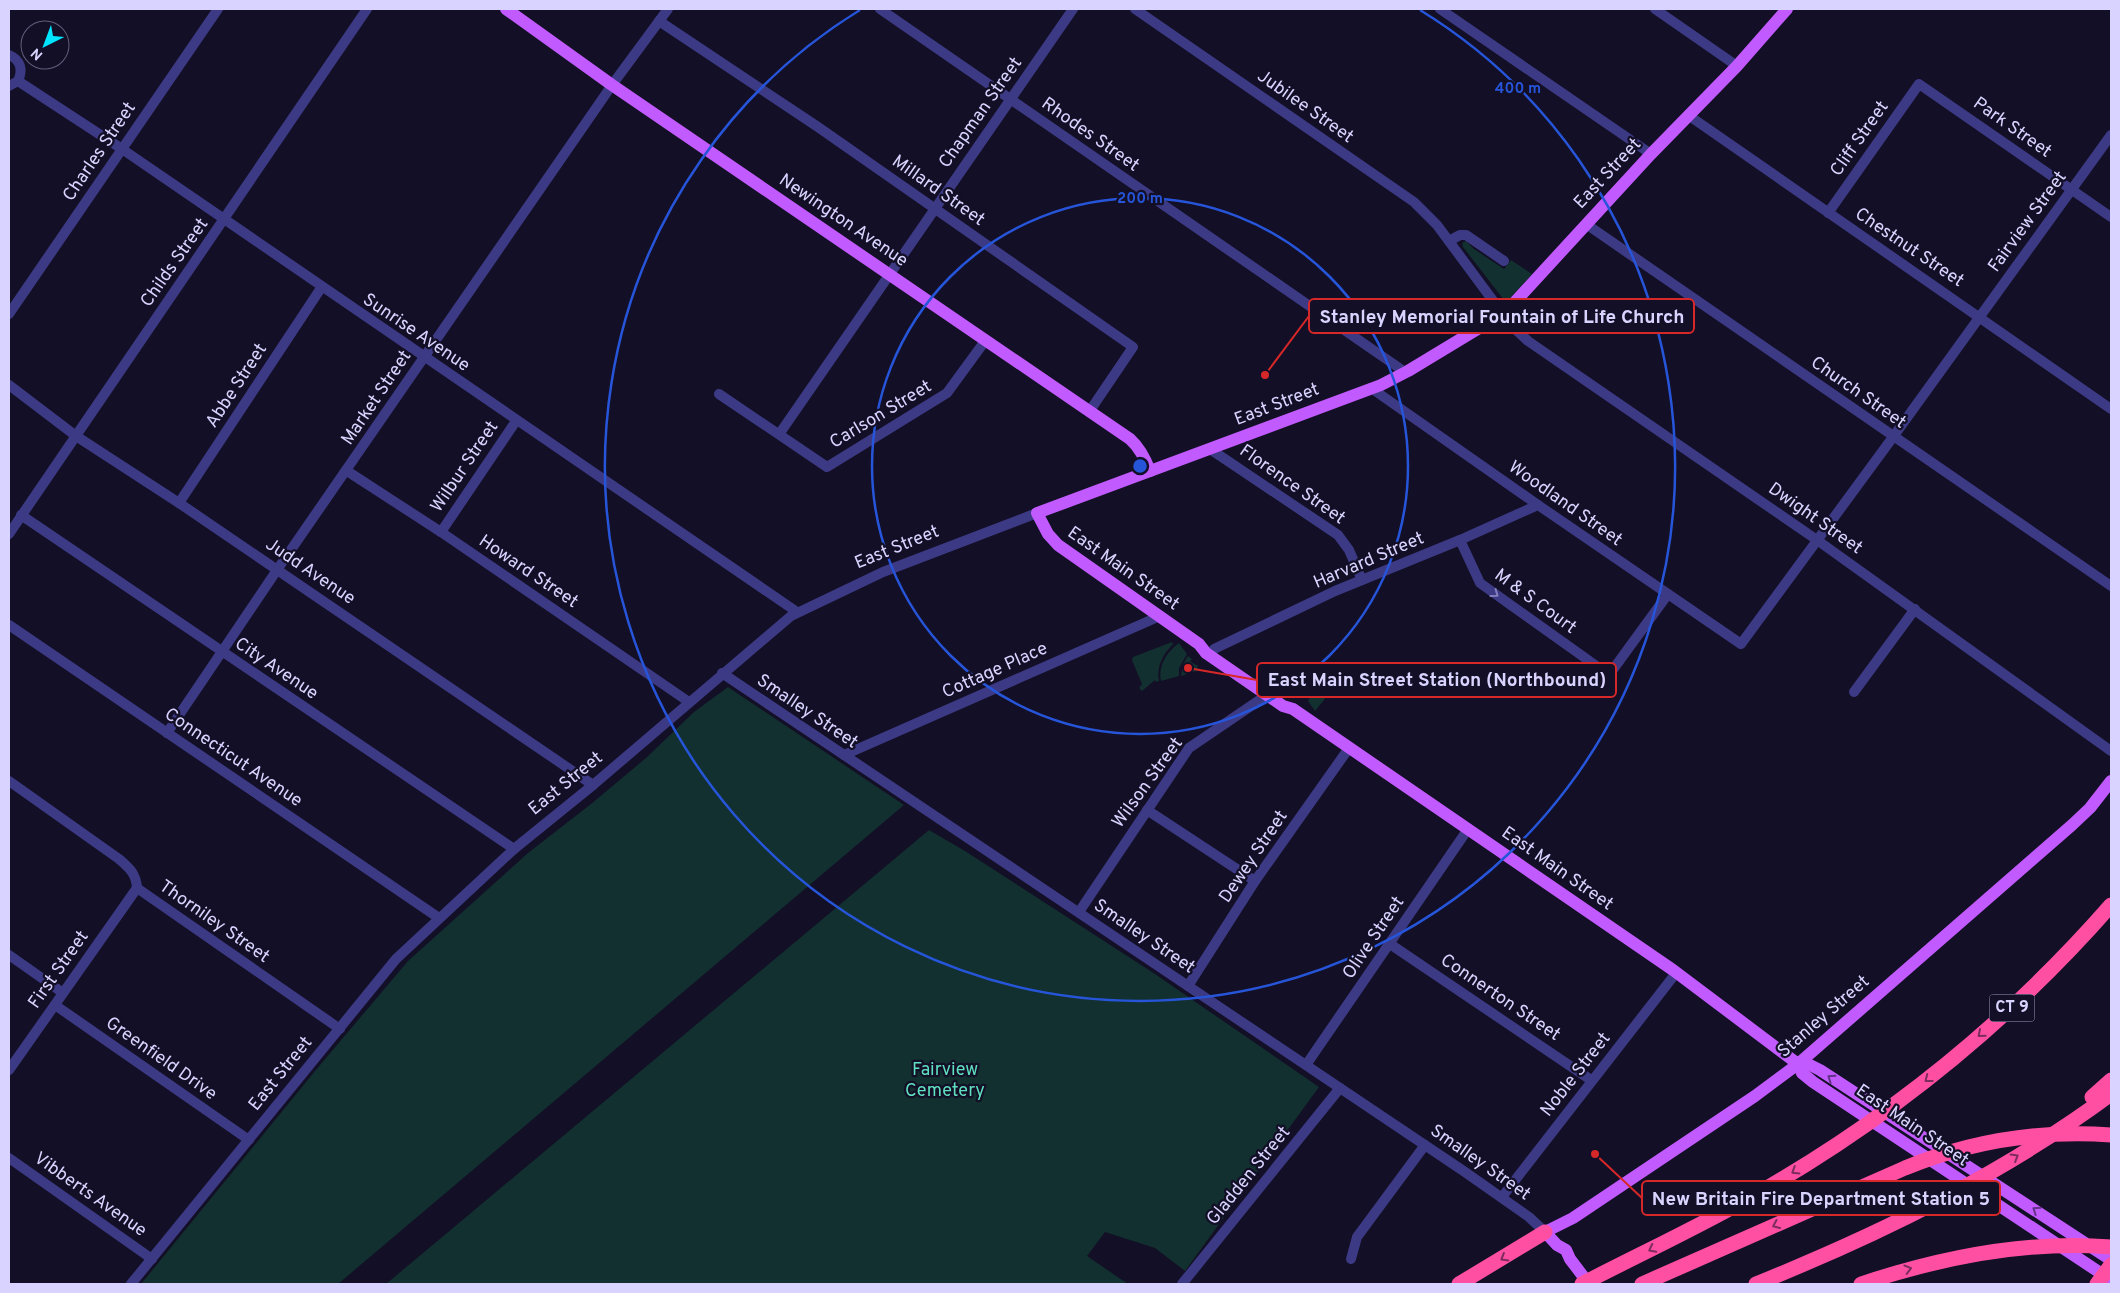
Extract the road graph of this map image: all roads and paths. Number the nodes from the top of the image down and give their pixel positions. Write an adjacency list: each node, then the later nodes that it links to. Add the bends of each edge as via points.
1 (218, 9): 21 (street, Charles Street)
2 (367, 9): 27 (street, Childs Street)
3 (506, 9): 11 (main road, Newington Avenue)
4 (668, 9): 12 (street, Market Street)
5 (880, 9): 18 (street, Rhodes Street)
6 (1073, 9): 18 (street, Chapman Street)
7 (1135, 9): 29 (street, Jubilee Street, via 1414,202)
8 (1440, 9): 22 (street)
9 (1655, 9): 14 (street)
10 (1787, 9): 14 (main road, East Street)
11 (520, 13): 16 (main road, Newington Avenue)
12 (658, 21): 16 (street, Market Street); 24 (street, Millard Street)
13 (9, 55): 15 (street, Sunrise Avenue, via 21,68)
14 (1737, 66): 19 (main road, East Street)
15 (13, 83): 21 (street, Sunrise Avenue)
16 (612, 84): 31 (main road, Newington Avenue); 37 (street, Market Street)
17 (1918, 84): 23 (street, Park Street); 25 (street, Cliff Street)
18 (1010, 99): 24 (street, Chapman Street); 38 (street, Rhodes Street)
19 (1688, 115): 22 (main road, East Street); 25 (street, Chestnut Street)
20 (2111, 135): 23 (street, Fairview Street)
21 (122, 149): 27 (street, Sunrise Avenue); 34 (street, Charles Street)
22 (1651, 154): 28 (main road, East Street)
23 (2071, 189): 26 (street, Park Street); 35 (street, Fairview Street)
24 (934, 209): 31 (street, Chapman Street); 43 (street, Millard Street, via 1133,347)
25 (1828, 213): 35 (street, Chestnut Street)
26 (2111, 217)
27 (224, 221): 32 (street, Sunrise Avenue); 46 (street, Childs Street)
28 (1586, 224): 33 (main road, East Street); 47 (street, Church Street)
29 (1449, 242): 30 (street, via 1458,235 1465,235); 33 (street, Jubilee Street)
30 (1504, 261)
31 (889, 274): 36 (main road, Newington Avenue); 45 (street, Chapman Street)
32 (321, 288): 37 (street, Sunrise Avenue); 51 (street, Abbe Street)
33 (1502, 313): 38 (main road, East Street); 58 (street, Dwight Street, via 1533,345)
34 (9, 314)
35 (1980, 317): 42 (street, Chestnut Street); 47 (street, Fairview Street)
36 (985, 340): 43 (main road, Newington Avenue); 45 (street, Carlson Street, via 947,393 827,467)
37 (424, 358): 44 (street, Sunrise Avenue); 49 (street, Market Street)
38 (1405, 372): 40 (main road, East Street)
39 (9, 385): 46 (street, Judd Avenue)
40 (1371, 388): 48 (main road, East Street); 52 (street, Woodland Street)
41 (720, 394): 45 (street)
42 (2111, 408)
43 (1089, 412): 50 (main road, Newington Avenue, via 1137,446)
44 (516, 421): 55 (street, Wilbur Street); 64 (street, Sunrise Avenue)
45 (780, 434)
46 (76, 436): 51 (street, Judd Avenue); 54 (street, Childs Street)
47 (1894, 437): 58 (street, Fairview Street); 61 (street, Church Street)
48 (1210, 449): 50 (main road, East Street); 60 (street, Florence Street, via 1338,535 1349,550)
49 (347, 471): 55 (street, Howard Street); 59 (street, Market Street)
50 (1150, 471): 53 (main road, East Street)
51 (179, 503): 59 (street, Judd Avenue)
52 (1538, 505): 57 (street, Harvard Street); 62 (street, Woodland Street)
53 (1037, 513): 64 (street, East Street, via 899,565); 65 (main road, East Main Street, via 1055,542)
54 (21, 515): 56 (street, Childs Street); 70 (street, City Avenue)
55 (441, 532): 74 (street, Howard Street)
56 (9, 534)
57 (1460, 540): 60 (street, Harvard Street); 62 (street, M & S Court, one-way to 62, via 1480,584 1609,676)
58 (1817, 540): 63 (street, Dwight Street); 68 (street, Fairview Street)
59 (277, 570): 70 (street, Market Street); 82 (street, Judd Avenue)
60 (1362, 580): 69 (street, Harvard Street)
61 (2111, 586)
62 (1668, 594): 68 (street, Woodland Street)
63 (1915, 609): 72 (street); 78 (street, Dwight Street)
64 (797, 612): 71 (street, East Street)
65 (1160, 616): 67 (main road, East Main Street); 79 (street, Cottage Place)
66 (9, 625): 76 (street, Connecticut Avenue)
67 (1198, 644): 69 (main road, East Main Street); 73 (main road, East Main Street)
68 (1741, 644)
69 (1214, 650): 75 (main road, East Main Street, via 1287,700)
70 (222, 652): 76 (street, Market Street); 85 (street, City Avenue)
71 (722, 674): 74 (street, East Street); 79 (street, Smalley Street)
72 (1854, 692)
73 (1267, 695): 75 (main road, East Main Street, via 1285,708); 83 (street, Wilson Street, via 1189,748)
74 (688, 702): 82 (street, East Street)
75 (1293, 709): 77 (main road, East Main Street)
76 (167, 733): 91 (street, Connecticut Avenue)
77 (1349, 748): 84 (main road, East Main Street); 86 (street, Dewey Street)
78 (2111, 751)
79 (844, 755): 90 (street, Smalley Street)
80 (9, 781): 87 (street, Thorniley Street, via 119,859 136,877)
81 (2111, 781): 100 (main road, Stanley Street, via 2072,826)
82 (593, 785): 85 (street, East Street)
83 (1147, 810): 86 (street); 90 (street, Wilson Street)
84 (1468, 829): 92 (street, Olive Street); 95 (main road, East Main Street)
85 (514, 848): 91 (street, East Street)
86 (1255, 881): 96 (street, Dewey Street)
87 (137, 888): 97 (street, First Street); 99 (street, Thorniley Street)
88 (2111, 894): 94 (highway)
89 (2111, 905): 94 (highway, CT 9)
90 (1078, 912): 96 (street, Smalley Street)
91 (439, 918): 99 (street, East Street, via 396,959)
92 (1390, 944): 101 (street, Olive Street); 103 (street, Connerton Street)
93 (9, 955): 97 (street)
94 (2055, 965): 122 (highway, CT 9, one-way to 122, via 1962,1051 1838,1144 1729,1209)
95 (1676, 973): 100 (main road, East Main Street); 103 (street, Noble Street)
96 (1188, 986): 101 (street, Smalley Street)
97 (64, 993): 98 (street, First Street)
98 (55, 1005): 102 (street, First Street); 108 (street, Greenfield Drive)
99 (340, 1029): 108 (street, East Street)
100 (1798, 1064): 113 (main road, Stanley Street, via 1604,1197); 117 (main road, East Main Street, one-way to 100, via 1814,1066); 118 (main road, East Main Street, via 1806,1077)
101 (1306, 1065): 105 (street, Smalley Street)
102 (9, 1070)
103 (1591, 1080): 112 (street, Noble Street)
104 (2111, 1080): 109 (highway)
105 (1340, 1088): 110 (street, Smalley Street); 120 (street, Gladden Street)
106 (2111, 1094): 109 (highway)
107 (2111, 1135): 124 (highway, one-way to 124, via 2017,1137 1972,1146 1917,1163)
108 (249, 1140): 115 (street, East Street)
109 (2042, 1141): 125 (highway, one-way to 109, via 1899,1220)
110 (1425, 1145): 112 (street, Smalley Street); 116 (street, via 1357,1237)
111 (9, 1158): 115 (street, Vibberts Avenue)
112 (1502, 1198): 113 (street, Smalley Street)
113 (1545, 1232): 121 (highway, one-way to 121); 123 (main road)
114 (2111, 1247): 126 (highway, one-way to 114, via 1927,1264 1991,1252 2050,1246)
115 (152, 1259): 119 (street, East Street)
116 (1351, 1259)
117 (2111, 1260)
118 (2106, 1276)
119 (131, 1284)
120 (1182, 1284)
121 (1460, 1284)
122 (1582, 1284)
123 (1589, 1284)
124 (1642, 1284)
125 (1756, 1284)
126 (1861, 1284)

